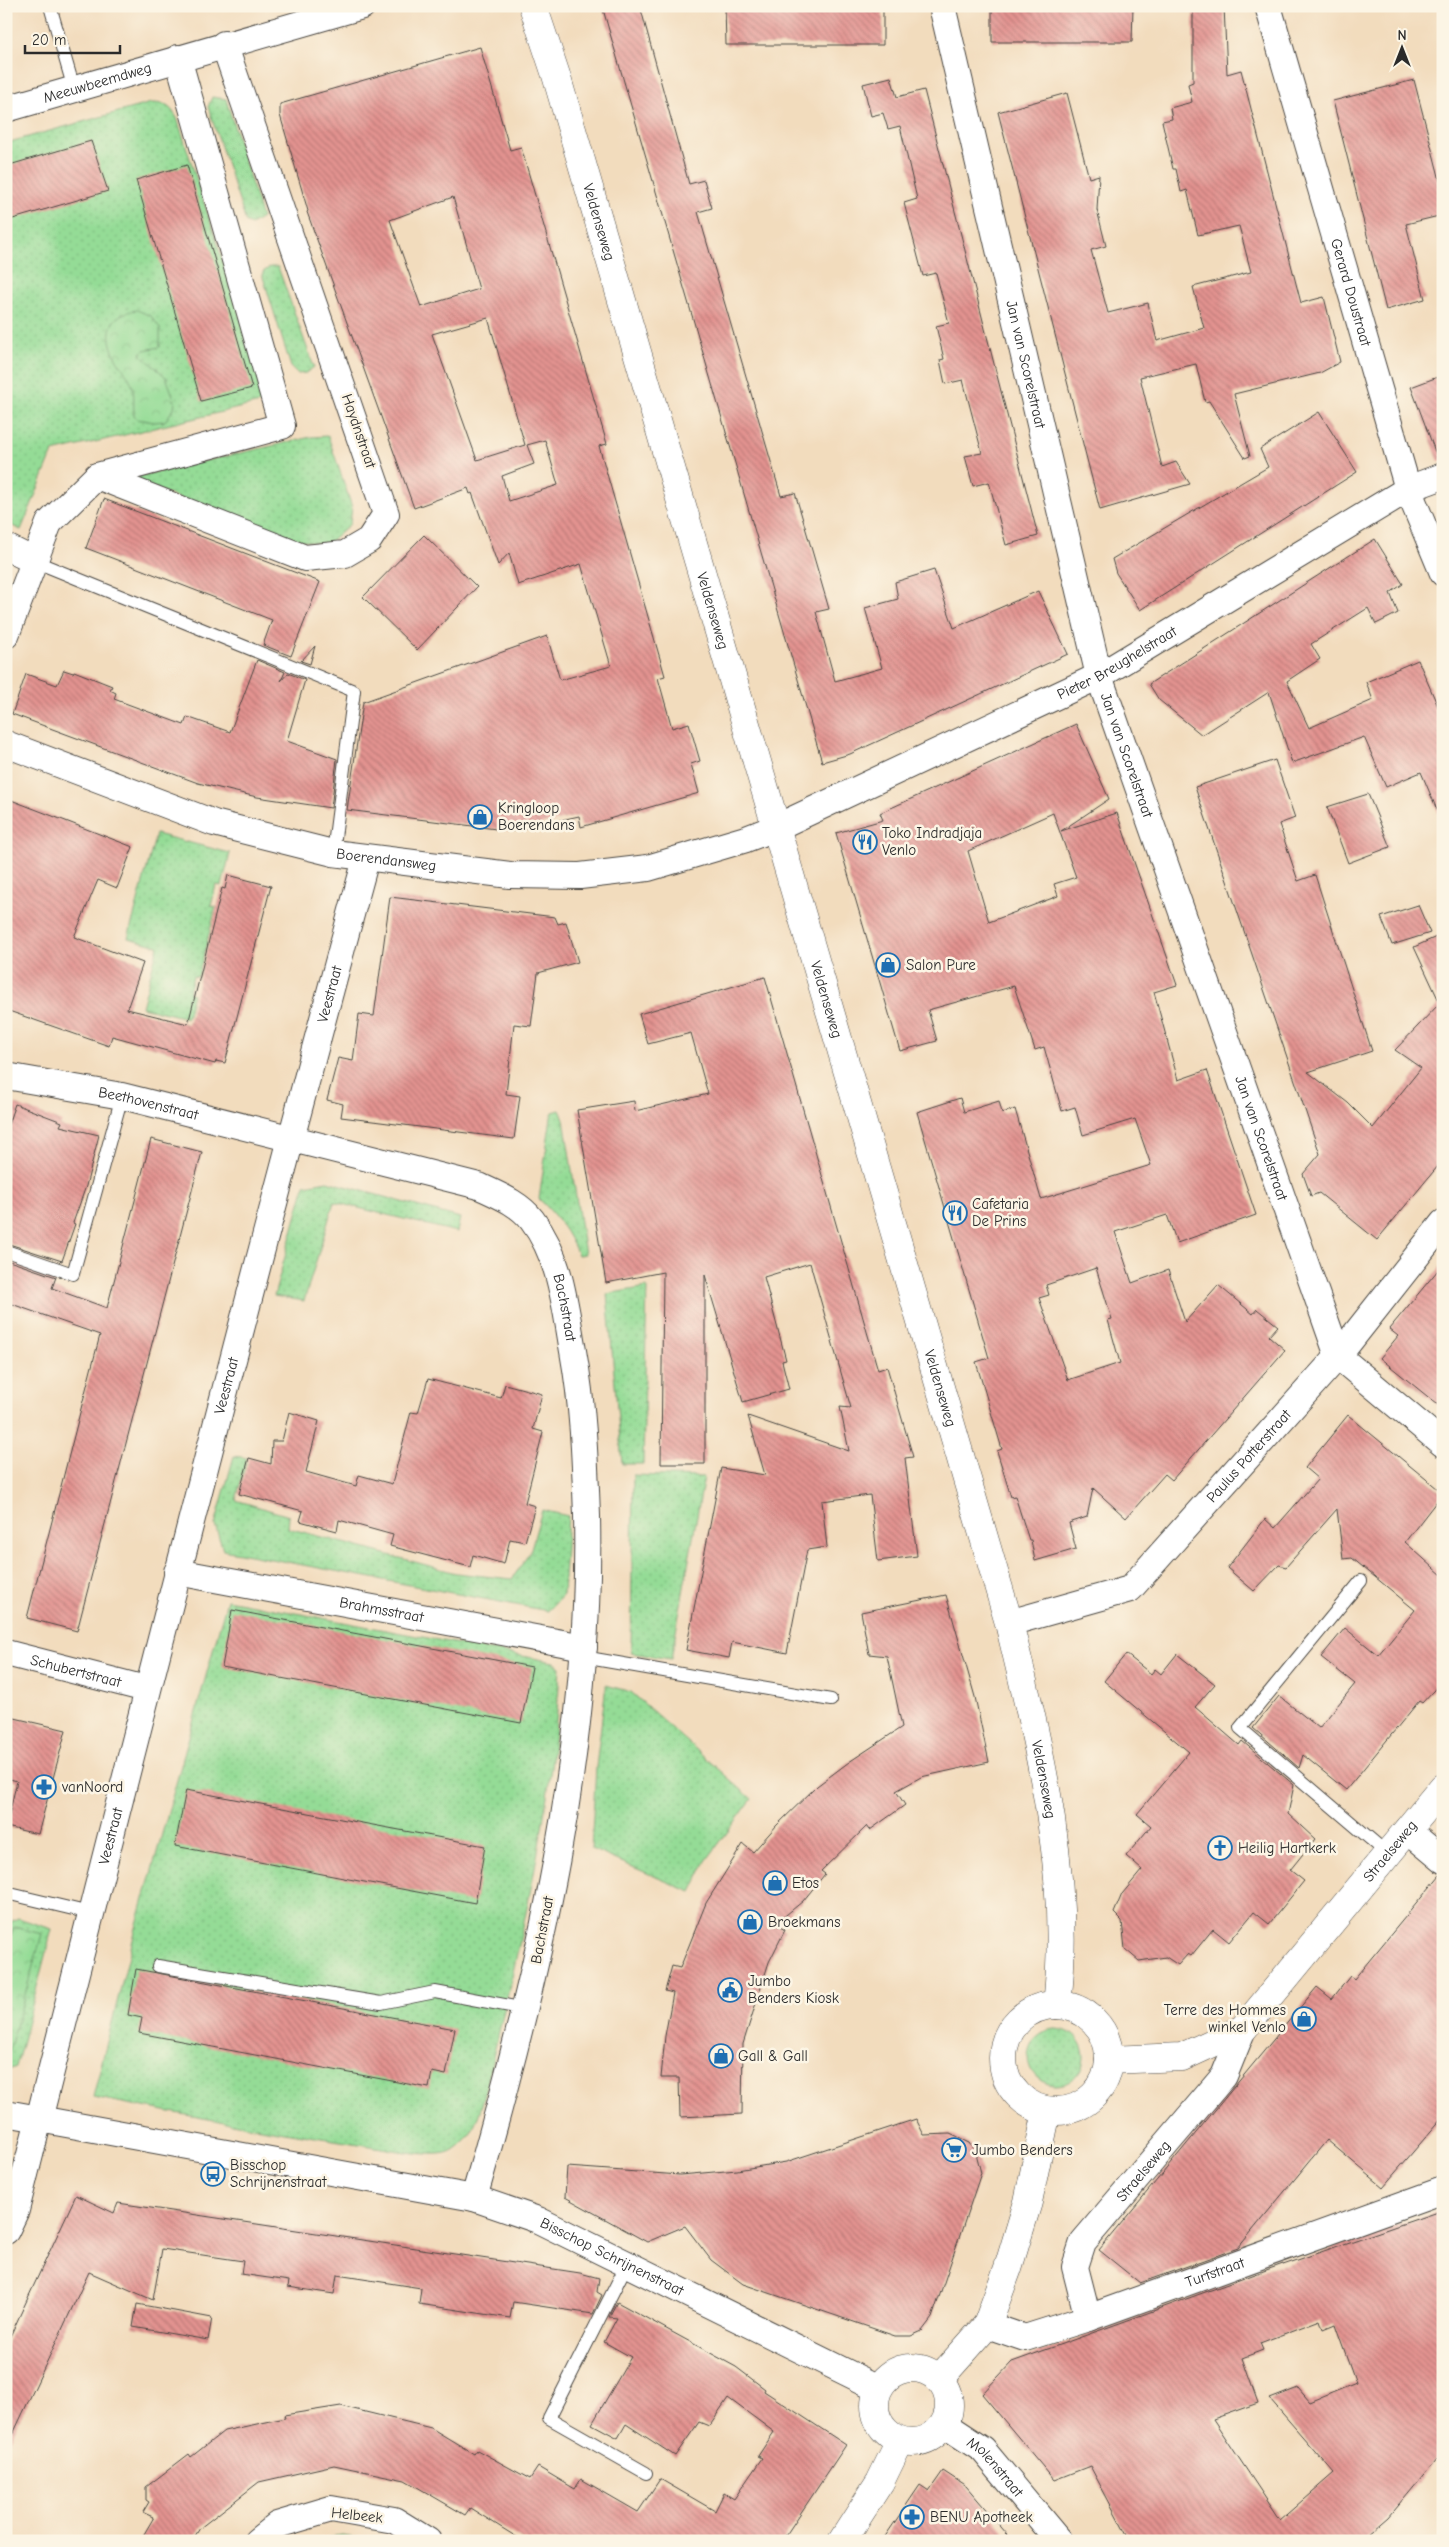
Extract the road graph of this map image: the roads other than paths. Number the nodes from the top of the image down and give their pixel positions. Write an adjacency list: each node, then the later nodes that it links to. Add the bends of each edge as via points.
1 (50, 6): 8 (lane)
2 (362, 6): 6 (street, Meeuwbeemdweg)
3 (533, 6): 19 (street, Veldenseweg)
4 (942, 6): 17 (street, Jan van Scorelstraat)
5 (1268, 6): 12 (street, Gerard Doustraat)
6 (224, 44): 7 (street, Meeuwbeemdweg); 10 (street, Haydnstraat, via 386,514 369,540 345,554 305,558)
7 (178, 58): 8 (street, Meeuwbeemdweg); 10 (street, via 282,426)
8 (74, 89): 9 (street, Meeuwbeemdweg)
9 (6, 109)
10 (97, 476): 14 (street, via 49,523)
11 (1443, 476): 12 (street, Pieter Breughelstraat)
12 (1408, 488): 15 (street, Gerard Doustraat); 17 (street, Pieter Breughelstraat)
13 (6, 547): 14 (street)
14 (34, 560): 16 (street); 20 (lane, via 354,691)
15 (1443, 574)
16 (6, 636)
17 (1099, 676): 19 (street, Pieter Breughelstraat); 27 (street, Jan van Scorelstraat)
18 (6, 744): 20 (street, Boerendansweg, via 214,822)
19 (777, 827): 21 (street, Boerendansweg, via 648,868 580,876 510,876); 31 (street, Veldenseweg)
20 (333, 853): 21 (street, Boerendansweg)
21 (366, 858): 24 (street, Veestraat)
22 (6, 1076): 23 (street, Beethovenstraat)
23 (122, 1096): 24 (street, Beethovenstraat); 26 (lane, via 73,1274)
24 (290, 1137): 29 (street, Veestraat); 32 (street, Bachstraat, via 478,1186 512,1202 531,1218 548,1246 561,1280 580,1389 586,1463 588,1570)
25 (1443, 1223): 27 (street, Paulus Potterstraat)
26 (6, 1251)
27 (1338, 1356): 28 (street); 31 (street, Paulus Potterstraat, via 1130,1589)
28 (1443, 1444)
29 (178, 1572): 32 (street, Brahmsstraat); 34 (street, Veestraat)
30 (1361, 1580): 38 (lane, via 1240,1728)
31 (1009, 1623): 43 (street, Veldenseweg, via 1038,1742 1058,1870 1060,1981)
32 (583, 1652): 35 (lane); 44 (street, Bachstraat, via 565,1809)
33 (6, 1653): 34 (street, Schubertstraat)
34 (146, 1689): 41 (street, Veestraat)
35 (831, 1700)
36 (1443, 1787): 37 (street, Straelseweg)
37 (1407, 1830): 38 (street, Straelseweg); 39 (street)
38 (1388, 1854): 45 (street, Straelseweg)
39 (1443, 1860)
40 (6, 1894): 41 (lane)
41 (90, 1914): 49 (street, Veestraat)
42 (158, 1966): 44 (lane, via 380,2003 435,1992)
43 (1057, 2004): 46 (street, via 1074,2008 1100,2028 1107,2043); 47 (street, via 1039,2007 1024,2015 1012,2028 1003,2053 1007,2080 1018,2095)
44 (526, 2009): 51 (street, Bachstraat)
45 (1243, 2029): 46 (street, Straelseweg, via 1182,2058); 54 (street, Straelseweg, via 1224,2076 1083,2242 1075,2266)
46 (1109, 2060): 47 (street, via 1106,2077 1097,2092 1084,2103 1068,2110)
47 (1047, 2111): 55 (street, via 1028,2202)
48 (6, 2114): 49 (street, Bisschop Schrijnenstraat)
49 (39, 2119): 51 (street, Bisschop Schrijnenstraat); 52 (street, Veestraat, via 16,2210)
50 (1443, 2190): 54 (street, Turfstraat)
51 (474, 2198): 53 (street, Bisschop Schrijnenstraat, via 538,2220)
52 (6, 2231)
53 (627, 2264): 57 (street, Bisschop Schrijnenstraat); 60 (lane, via 549,2418)
54 (1088, 2318): 55 (street, Turfstraat, via 1026,2338)
55 (987, 2325): 56 (street)
56 (939, 2379): 57 (street, via 925,2370 898,2370 886,2377); 58 (street, via 947,2391 950,2407)
57 (878, 2388): 59 (street, via 874,2406 877,2420 885,2433)
58 (945, 2425): 59 (street, via 925,2441); 64 (street, Molenstraat, via 983,2450)
59 (900, 2441): 63 (street, via 880,2482)
60 (646, 2474)
61 (257, 2541): 62 (street, Helbeek, via 277,2525 331,2510 394,2520)
62 (428, 2541)
63 (842, 2541)
64 (1059, 2541)

